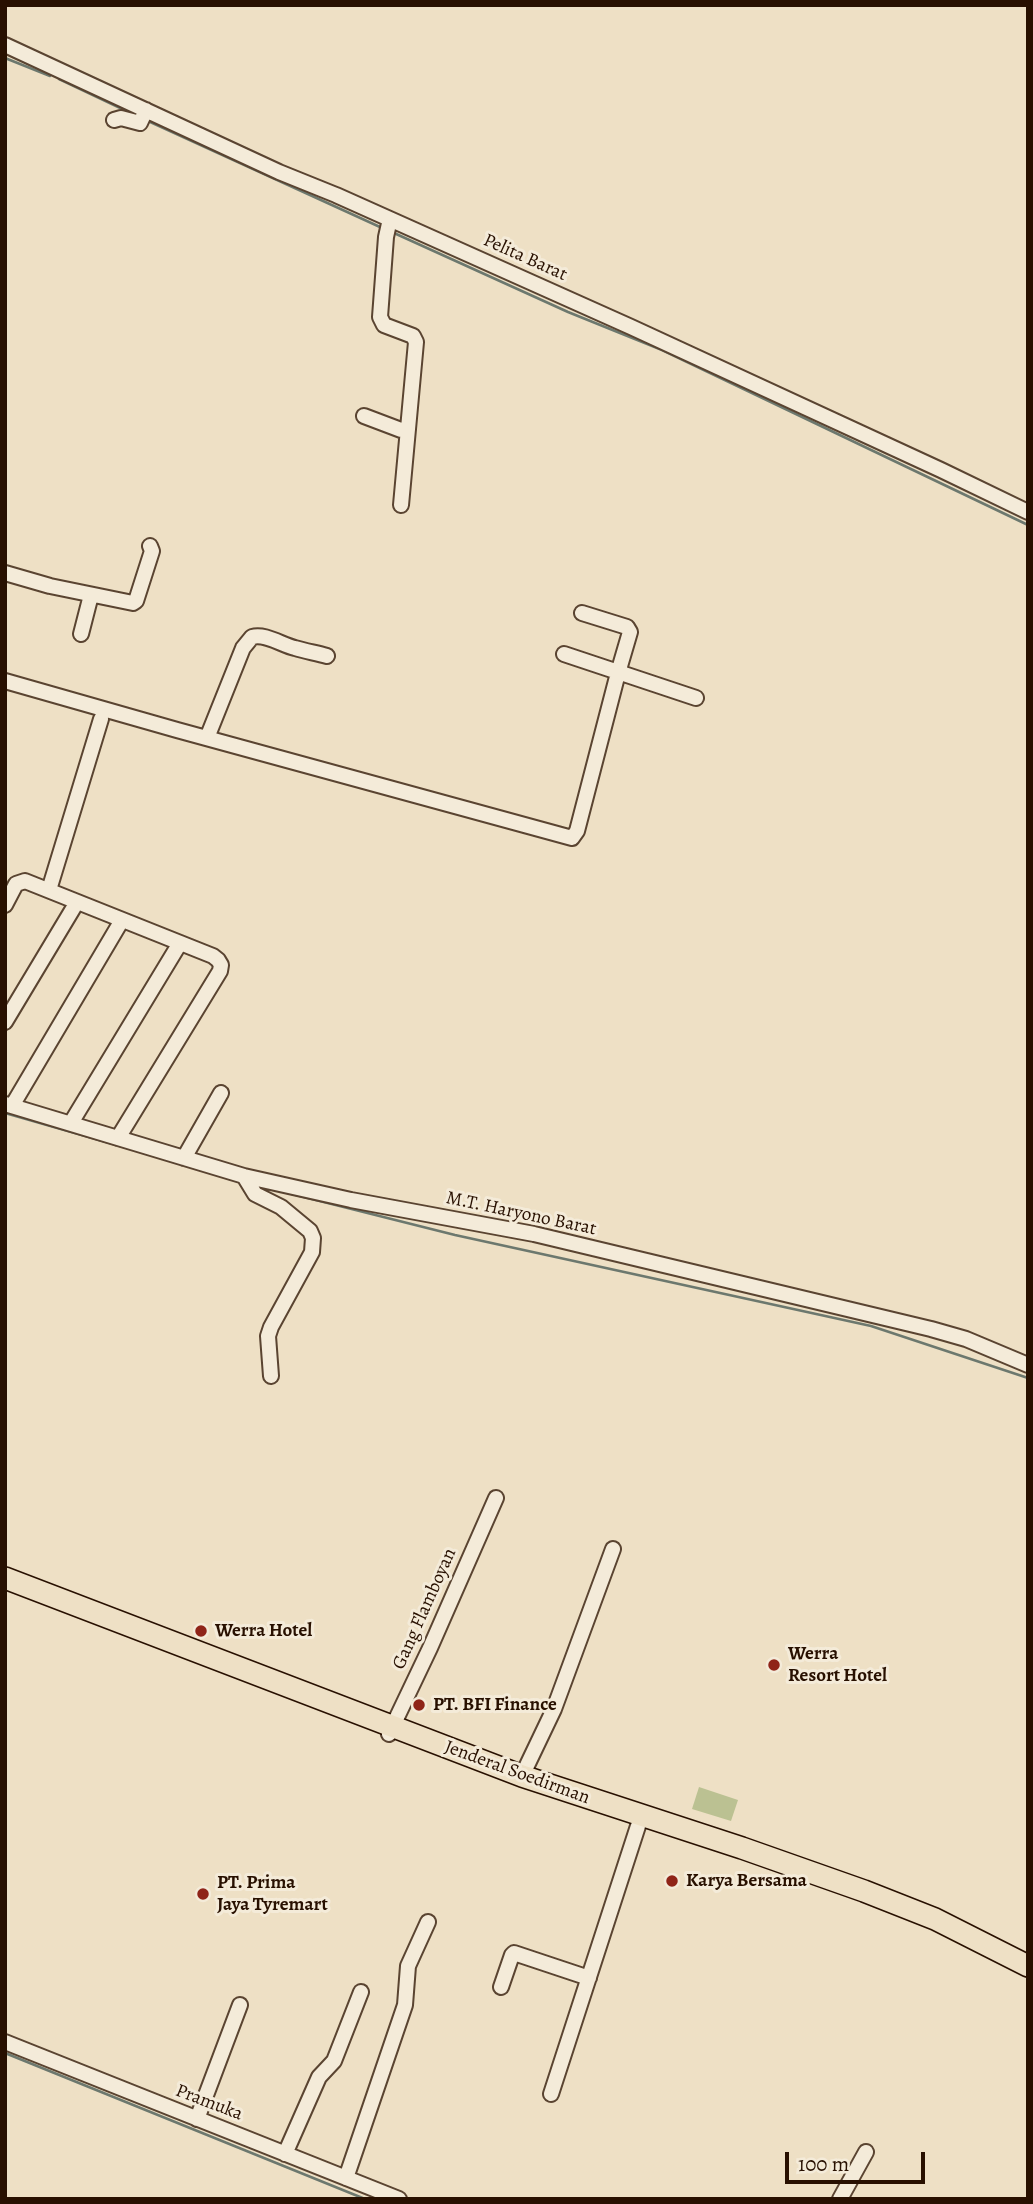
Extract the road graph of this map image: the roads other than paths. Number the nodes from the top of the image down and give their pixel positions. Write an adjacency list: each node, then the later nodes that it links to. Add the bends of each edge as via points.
1 (5, 44): 2 (street, Pelita Barat)
2 (146, 110): 3 (street, via 140,123); 4 (street, Pelita Barat)
3 (114, 120)
4 (390, 219): 6 (street, via 380,317 387,327 416,340); 8 (street, Pelita Barat)
5 (363, 416): 6 (street)
6 (408, 430): 7 (street)
7 (401, 505)
8 (1028, 512)
9 (150, 546): 11 (street, via 136,601)
10 (5, 573): 11 (street)
11 (91, 595): 13 (street)
12 (582, 613): 16 (street, via 630,629)
13 (81, 634)
14 (564, 654): 16 (street)
15 (327, 656): 20 (street, via 252,636)
16 (618, 673): 18 (street); 20 (street, via 572,838)
17 (5, 681): 20 (street)
18 (696, 698)
19 (101, 719): 21 (street)
20 (207, 738)
21 (50, 890): 22 (street); 23 (street, via 20,881)
22 (77, 902): 24 (street); 26 (street)
23 (5, 905)
24 (122, 920): 25 (street); 28 (street)
25 (180, 943): 29 (street); 30 (street, via 218,960 220,971)
26 (5, 1022)
27 (222, 1093): 31 (street)
28 (9, 1105): 29 (street, M.T. Haryono Barat)
29 (71, 1123): 30 (street, M.T. Haryono Barat)
30 (118, 1138): 31 (street, M.T. Haryono Barat)
31 (184, 1158): 32 (street, M.T. Haryono Barat)
32 (244, 1175): 33 (street, M.T. Haryono Barat, via 534,1234 843,1307 950,1334); 34 (street, via 255,1194 281,1207 313,1238 312,1252 268,1336)
33 (1028, 1365)
34 (271, 1377)
35 (496, 1498): 40 (street, Gang Flamboyan)
36 (613, 1549): 41 (street, via 554,1709)
37 (5, 1578): 39 (highway, Jenderal Soedirman)
38 (5, 1589): 39 (highway, Jenderal Soedirman)
39 (40, 1596): 40 (highway, Jenderal Soedirman)
40 (390, 1731): 41 (highway, Jenderal Soedirman); 42 (highway, Jenderal Soedirman, via 519,1786)
41 (522, 1776): 44 (highway, Jenderal Soedirman, via 864,1891 935,1919)
42 (638, 1826): 45 (highway, Jenderal Soedirman, via 906,1918); 46 (street)
43 (428, 1922): 55 (street, via 408,1966 405,2005)
44 (1028, 1966)
45 (1028, 1977)
46 (589, 1978): 47 (street, via 514,1953); 51 (street)
47 (501, 1987)
48 (362, 1992): 54 (street, via 334,2061 319,2077)
49 (240, 2005): 52 (street)
50 (5, 2042): 52 (street, Pramuka)
51 (551, 2094)
52 (197, 2119): 54 (street, Pramuka)
53 (866, 2152): 58 (street)
54 (285, 2154): 55 (street, Pramuka)
55 (346, 2178): 56 (street, Pramuka)
56 (376, 2196): 57 (street, Pramuka)
57 (399, 2199)
58 (840, 2199)

